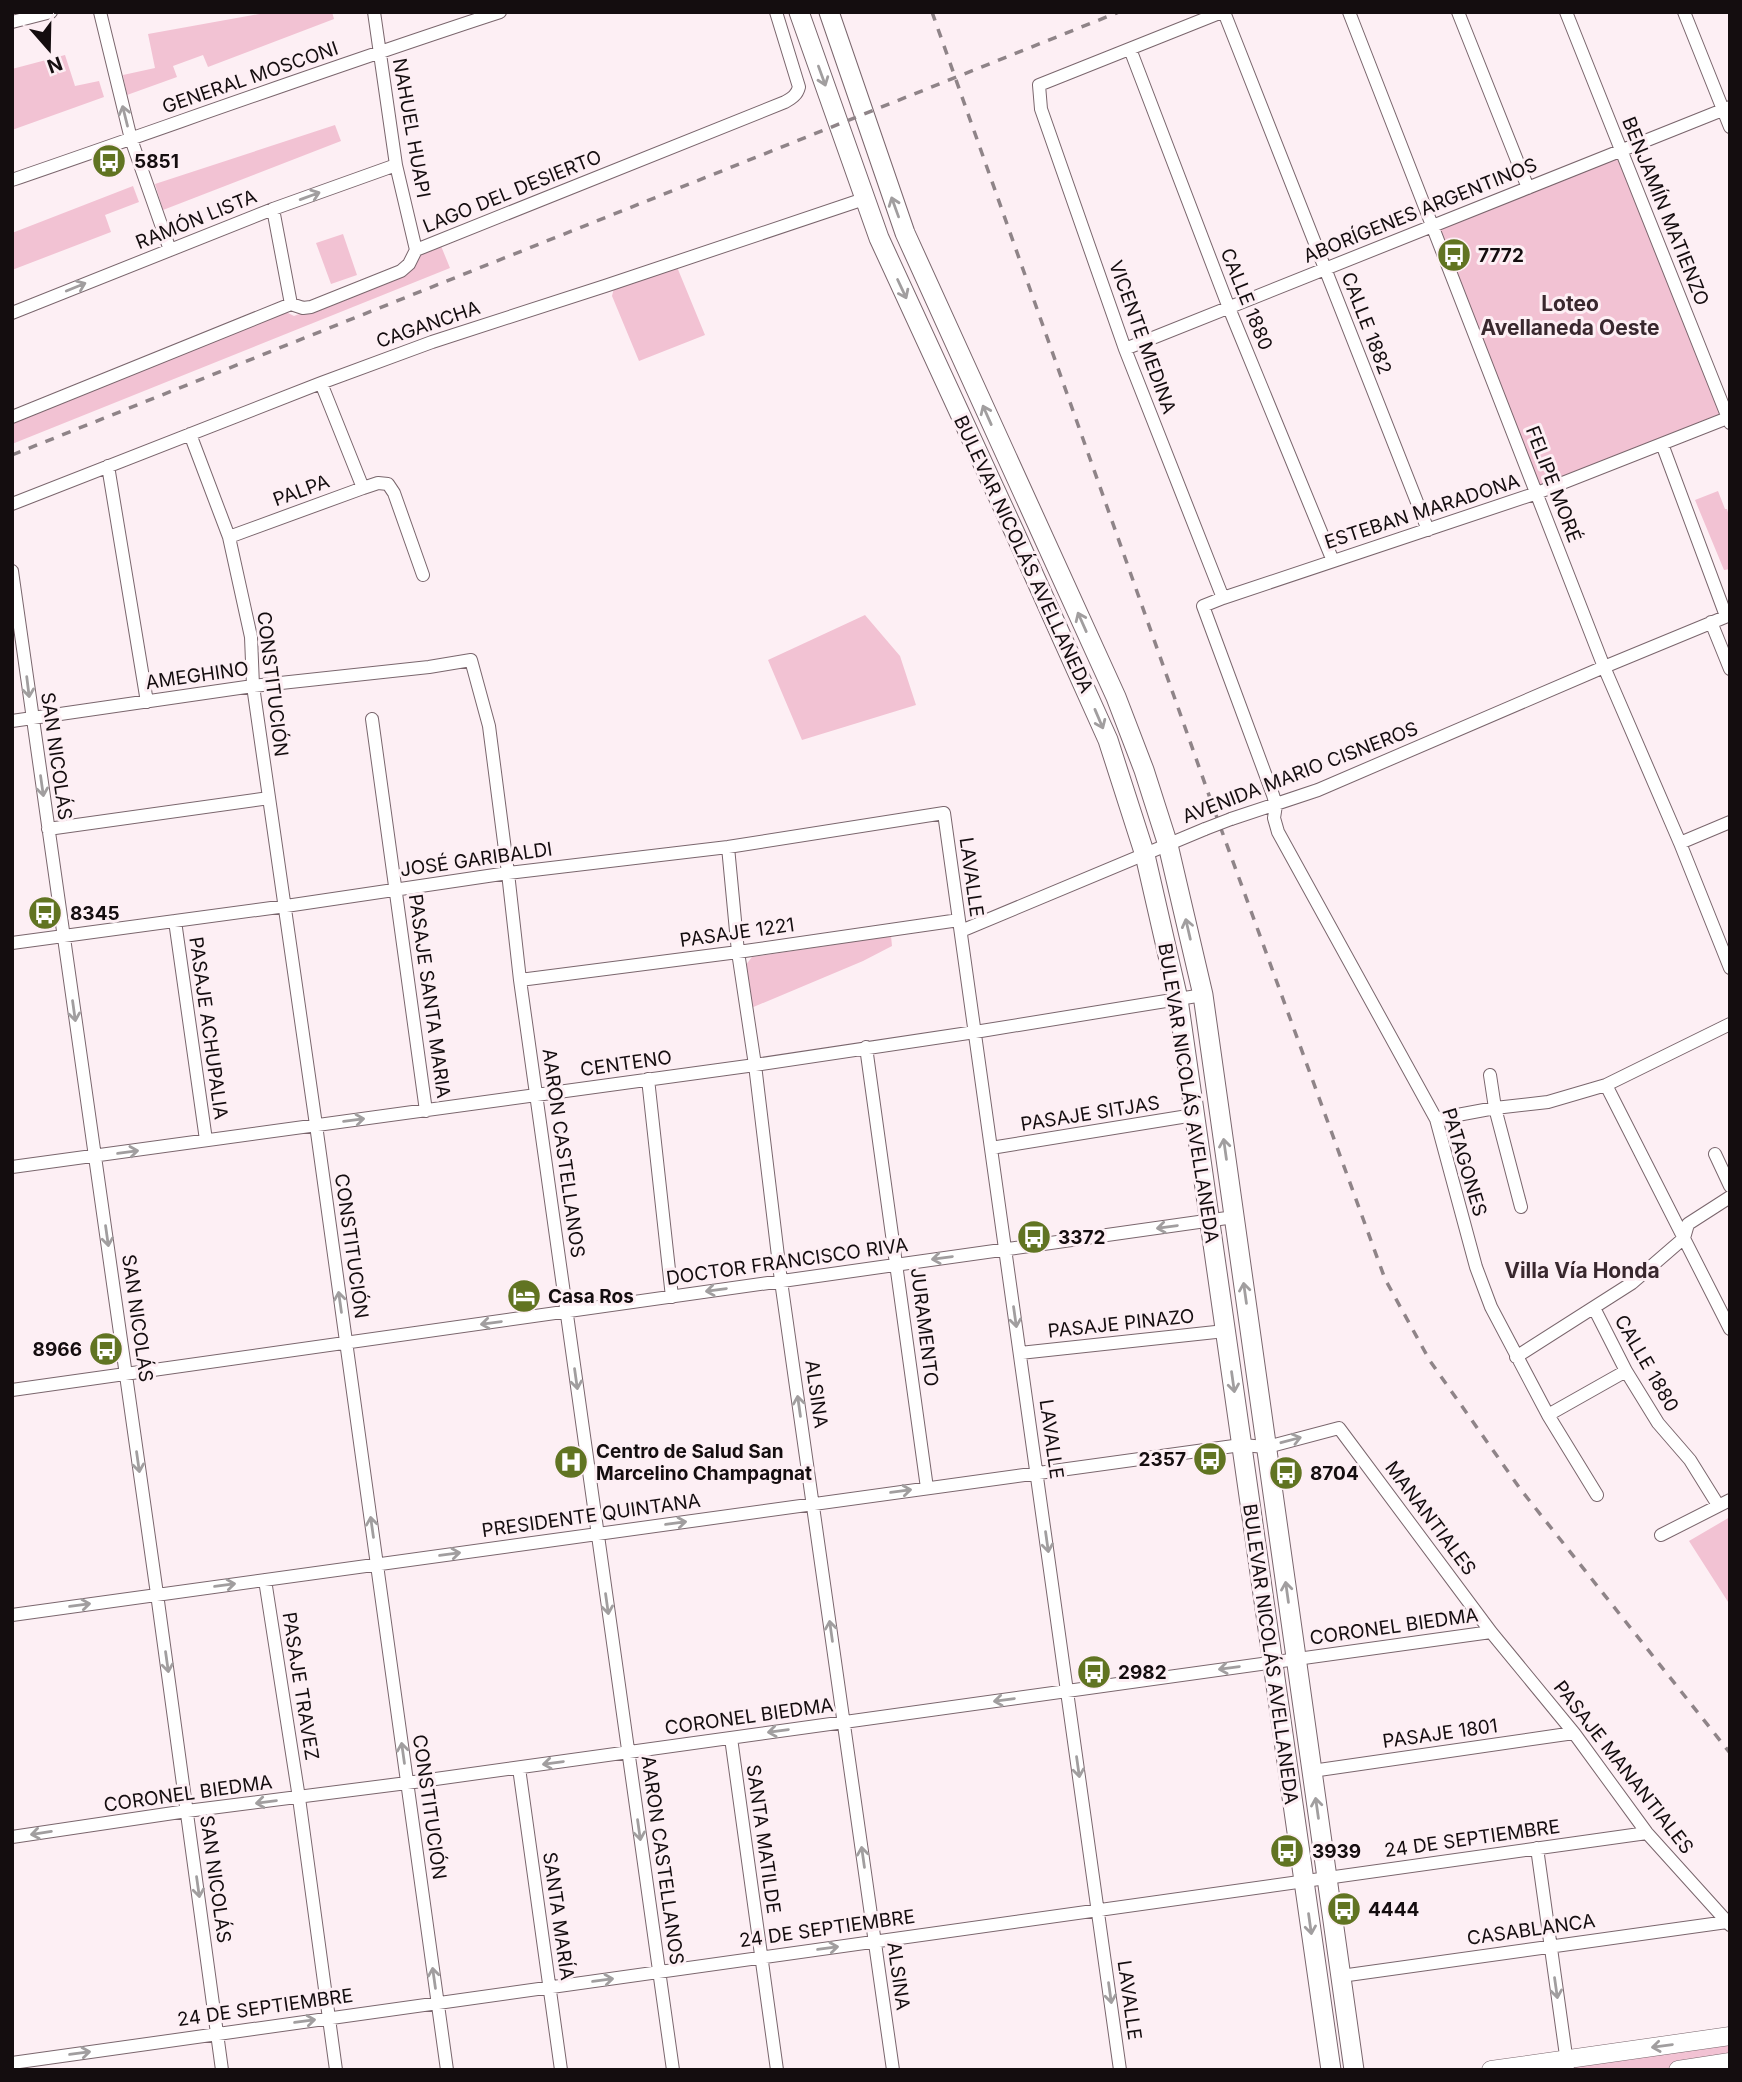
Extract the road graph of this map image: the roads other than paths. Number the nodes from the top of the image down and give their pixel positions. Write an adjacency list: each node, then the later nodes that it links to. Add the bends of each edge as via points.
1 (51, 12): 13 (street)
2 (100, 12): 18 (street, one-way to 2)
3 (374, 12): 15 (street, NAHUEL HUAPI)
4 (500, 12): 15 (street, GENERAL MOSCONI)
5 (776, 12): 27 (street, LAGO DEL DESIERTO, via 798,80 798,92 785,102)
6 (799, 12): 23 (main road, BULEVAR NICOLÁS AVELLANEDA, one-way to 23)
7 (829, 12): 65 (main road, BULEVAR NICOLÁS AVELLANEDA, one-way to 7, via 1116,697 905,233)
8 (1223, 12): 14 (street); 28 (street, CALLE 1882)
9 (1349, 12): 25 (street, FELIPE MORÉ)
10 (1458, 12): 22 (street)
11 (1566, 12): 19 (street, BENJAMÍN MATIENZO)
12 (1684, 12): 16 (street)
13 (12, 22)
14 (1130, 49): 30 (street, CALLE 1880); 32 (street, VICENTE MEDINA, via 1039,85 1041,109)
15 (379, 52): 18 (street, GENERAL MOSCONI); 20 (street, NAHUEL HUAPI)
16 (1726, 108): 17 (street); 19 (street, ABORÍGENES ARGENTINOS)
17 (1730, 127)
18 (131, 139): 21 (street, GENERAL MOSCONI); 26 (street)
19 (1621, 151): 22 (street, ABORÍGENES ARGENTINOS); 35 (street, BENJAMÍN MATIENZO)
20 (396, 165): 24 (street, RAMÓN LISTA, one-way to 20); 27 (street, NAHUEL HUAPI)
21 (12, 180)
22 (1528, 188): 25 (street, ABORÍGENES ARGENTINOS)
23 (864, 199): 33 (street, CAGANCHA); 67 (main road, BULEVAR NICOLÁS AVELLANEDA, one-way to 67, via 1092,703 1122,778)
24 (273, 209): 26 (street, RAMÓN LISTA); 29 (street)
25 (1433, 226): 28 (street, ABORÍGENES ARGENTINOS); 40 (street, FELIPE MORÉ)
26 (170, 250): 31 (street, RAMÓN LISTA, one-way to 26)
27 (416, 250): 29 (street, LAGO DEL DESIERTO, via 401,271 311,307)
28 (1325, 269): 30 (street, ABORÍGENES ARGENTINOS); 42 (street, CALLE 1882)
29 (291, 304): 34 (street, LAGO DEL DESIERTO)
30 (1229, 308): 32 (street, ABORÍGENES ARGENTINOS); 44 (street, CALLE 1880)
31 (12, 313)
32 (1125, 349): 47 (street, VICENTE MEDINA)
33 (321, 383): 36 (street, CAGANCHA); 39 (street)
34 (12, 417)
35 (1729, 419): 37 (street, ESTEBAN MARADONA)
36 (190, 434): 38 (street, CAGANCHA); 43 (street, CONSTITUCIÓN)
37 (1662, 444): 40 (street, ESTEBAN MARADONA); 48 (street)
38 (108, 466): 41 (street, CAGANCHA); 55 (street)
39 (363, 488): 43 (street, PALPA); 46 (street, PALPA, via 388,484)
40 (1537, 493): 42 (street, ESTEBAN MARADONA); 52 (street, FELIPE MORÉ)
41 (12, 504)
42 (1428, 530): 44 (street, ESTEBAN MARADONA)
43 (229, 537): 54 (street, CONSTITUCIÓN, via 251,637)
44 (1333, 561): 47 (street, ESTEBAN MARADONA)
45 (12, 571): 50 (street, SAN NICOLÁS)
46 (424, 575)
47 (1223, 598): 60 (street, ESTEBAN MARADONA, via 1203,606)
48 (1728, 616): 49 (street, AVENIDA MARIO CISNEROS)
49 (1711, 622): 52 (street, AVENIDA MARIO CISNEROS); 53 (street)
50 (16, 624): 56 (street, SAN NICOLÁS, one-way to 56)
51 (471, 660): 54 (street, AMEGHINO); 68 (street, AARON CASTELLANOS, via 489,726)
52 (1604, 667): 60 (street, AVENIDA MARIO CISNEROS); 64 (street, FELIPE MORÉ)
53 (1730, 669)
54 (253, 686): 55 (street, AMEGHINO); 59 (street, CONSTITUCIÓN)
55 (147, 702): 56 (street, AMEGHINO)
56 (32, 719): 58 (street, AMEGHINO); 63 (street, SAN NICOLÁS, one-way to 63)
57 (372, 719): 69 (street, PASAJE SANTA MARIA)
58 (12, 721)
59 (269, 798): 63 (street); 70 (street, CONSTITUCIÓN)
60 (1276, 805): 65 (street, AVENIDA MARIO CISNEROS, bridge); 91 (street, PATAGONES, via 1278,832)
61 (944, 813): 66 (street, JOSÉ GARIBALDI); 72 (street, LAVALLE)
62 (1730, 822): 64 (street)
63 (48, 829): 73 (street, SAN NICOLÁS)
64 (1680, 843): 76 (street, FELIPE MORÉ)
65 (1168, 845): 67 (street, AVENIDA MARIO CISNEROS); 78 (main road, BULEVAR NICOLÁS AVELLANEDA, one-way to 65)
66 (728, 846): 68 (street, JOSÉ GARIBALDI); 75 (street, ALSINA)
67 (1145, 855): 72 (street, AVENIDA MARIO CISNEROS); 79 (main road, BULEVAR NICOLÁS AVELLANEDA)
68 (508, 873): 69 (street, JOSÉ GARIBALDI); 77 (street, AARON CASTELLANOS)
69 (395, 889): 70 (street, JOSÉ GARIBALDI); 89 (street, PASAJE SANTA MARIA)
70 (286, 906): 71 (street, JOSÉ GARIBALDI); 92 (street, CONSTITUCIÓN)
71 (175, 920): 73 (street, JOSÉ GARIBALDI); 93 (street, PASAJE ACHUPALIA)
72 (960, 925): 75 (street, PASAJE 1221); 81 (street, LAVALLE)
73 (63, 936): 74 (street, JOSÉ GARIBALDI); 96 (street, SAN NICOLÁS, one-way to 96)
74 (12, 943)
75 (738, 951): 77 (street, PASAJE 1221); 83 (street, ALSINA)
76 (1730, 968)
77 (520, 980): 87 (street, AARON CASTELLANOS)
78 (1203, 995): 79 (street, CENTENO); 101 (main road, BULEVAR NICOLÁS AVELLANEDA, one-way to 78)
79 (1178, 999): 81 (street, CENTENO); 90 (main road, BULEVAR NICOLÁS AVELLANEDA)
80 (1730, 1024): 86 (street)
81 (975, 1032): 82 (street, CENTENO); 94 (street, LAVALLE)
82 (866, 1047): 83 (street, CENTENO); 105 (street, JURAMENTO)
83 (755, 1065): 85 (street, CENTENO); 106 (street, ALSINA)
84 (1490, 1075): 88 (street)
85 (648, 1079): 87 (street, CENTENO); 107 (street)
86 (1606, 1085): 88 (street, via 1548,1102); 103 (street)
87 (537, 1095): 89 (street, CENTENO); 109 (street, AARON CASTELLANOS)
88 (1495, 1108): 91 (street); 100 (street)
89 (426, 1111): 92 (street, CENTENO, one-way to 89)
90 (1195, 1115): 94 (street, PASAJE SITJAS); 102 (main road, BULEVAR NICOLÁS AVELLANEDA)
91 (1436, 1119): 114 (street, PATAGONES, via 1476,1267)
92 (316, 1125): 93 (street, CENTENO); 112 (street, CONSTITUCIÓN, one-way to 92)
93 (205, 1140): 96 (street, CENTENO, one-way to 93)
94 (991, 1148): 104 (street, LAVALLE)
95 (1715, 1154): 98 (street)
96 (95, 1156): 97 (street, CENTENO); 116 (street, SAN NICOLÁS, one-way to 116)
97 (12, 1167)
98 (1730, 1186)
99 (1730, 1197): 103 (street, via 1688,1224)
100 (1521, 1208)
101 (1234, 1217): 102 (street, DOCTOR FRANCISCO RIVA); 121 (main road, BULEVAR NICOLÁS AVELLANEDA, one-way to 101)
102 (1210, 1221): 104 (street, DOCTOR FRANCISCO RIVA, one-way to 104); 111 (main road, BULEVAR NICOLÁS AVELLANEDA)
103 (1684, 1238): 108 (street, via 1632,1283); 110 (street)
104 (1006, 1249): 105 (street, DOCTOR FRANCISCO RIVA, one-way to 105); 113 (street, LAVALLE, one-way to 113)
105 (898, 1265): 106 (street, DOCTOR FRANCISCO RIVA); 123 (street, JURAMENTO)
106 (781, 1281): 107 (street, DOCTOR FRANCISCO RIVA, one-way to 107); 126 (street, ALSINA, one-way to 106)
107 (672, 1297): 109 (street, DOCTOR FRANCISCO RIVA)
108 (1594, 1308): 114 (street); 115 (street, CALLE 1880)
109 (566, 1312): 112 (street, DOCTOR FRANCISCO RIVA, one-way to 112); 127 (street, AARON CASTELLANOS, one-way to 127)
110 (1730, 1329)
111 (1225, 1331): 113 (street, PASAJE PINAZO); 120 (main road, BULEVAR NICOLÁS AVELLANEDA, one-way to 120)
112 (346, 1344): 116 (street, DOCTOR FRANCISCO RIVA); 129 (street, CONSTITUCIÓN, one-way to 112)
113 (1020, 1353): 122 (street, LAVALLE)
114 (1516, 1357): 118 (street, PATAGONES)
115 (1626, 1371): 118 (street); 125 (street, CALLE 1880, via 1658,1423)
116 (126, 1374): 117 (street, DOCTOR FRANCISCO RIVA); 131 (street, SAN NICOLÁS, one-way to 131)
117 (12, 1390)
118 (1548, 1415): 124 (street, PATAGONES)
119 (1339, 1427): 121 (street, PRESIDENTE QUINTANA, one-way to 119); 133 (street, MANANTIALES)
120 (1241, 1445): 121 (street, PRESIDENTE QUINTANA); 122 (street, PRESIDENTE QUINTANA); 135 (main road, BULEVAR NICOLÁS AVELLANEDA)
121 (1267, 1447): 134 (main road, BULEVAR NICOLÁS AVELLANEDA, one-way to 121)
122 (1037, 1473): 123 (street, PRESIDENTE QUINTANA); 136 (street, LAVALLE, one-way to 136)
123 (927, 1488): 126 (street, PRESIDENTE QUINTANA, one-way to 123)
124 (1597, 1495)
125 (1724, 1502): 128 (street)
126 (813, 1504): 127 (street, PRESIDENTE QUINTANA, one-way to 126); 137 (street, ALSINA, one-way to 126)
127 (597, 1534): 129 (street, PRESIDENTE QUINTANA, one-way to 127); 140 (street, AARON CASTELLANOS, one-way to 140)
128 (1661, 1535)
129 (377, 1564): 130 (street, PRESIDENTE QUINTANA); 143 (street, CONSTITUCIÓN, one-way to 129)
130 (265, 1580): 131 (street, PRESIDENTE QUINTANA, one-way to 130); 144 (street, PASAJE TRAVEZ)
131 (158, 1594): 132 (street, PRESIDENTE QUINTANA, one-way to 131); 145 (street, SAN NICOLÁS, one-way to 145)
132 (12, 1615)
133 (1491, 1632): 134 (street, CORONEL BIEDMA); 138 (street, PASAJE MANANTIALES)
134 (1296, 1659): 135 (street, CORONEL BIEDMA); 142 (main road, BULEVAR NICOLÁS AVELLANEDA)
135 (1273, 1662): 136 (street, CORONEL BIEDMA, one-way to 136); 150 (main road, BULEVAR NICOLÁS AVELLANEDA)
136 (1067, 1691): 137 (street, CORONEL BIEDMA, one-way to 137); 151 (street, LAVALLE, one-way to 151)
137 (844, 1722): 139 (street, CORONEL BIEDMA, one-way to 139); 153 (street, ALSINA, one-way to 137)
138 (1574, 1732): 142 (street, PASAJE 1801); 146 (street, PASAJE MANANTIALES)
139 (731, 1738): 140 (street, CORONEL BIEDMA); 155 (street, SANTA MATILDE)
140 (628, 1752): 141 (street, CORONEL BIEDMA, one-way to 141); 156 (street, AARON CASTELLANOS, one-way to 156)
141 (519, 1768): 143 (street, CORONEL BIEDMA); 158 (street, SANTA MARÍA)
142 (1312, 1771): 149 (main road, BULEVAR NICOLÁS AVELLANEDA, one-way to 142)
143 (407, 1783): 144 (street, CORONEL BIEDMA); 159 (street, CONSTITUCIÓN, one-way to 143)
144 (299, 1798): 145 (street, CORONEL BIEDMA, one-way to 145); 160 (street, PASAJE TRAVEZ)
145 (187, 1811): 147 (street, CORONEL BIEDMA, one-way to 147); 161 (street, SAN NICOLÁS, one-way to 161)
146 (1647, 1833): 148 (street, 24 DE SEPTIEMBRE); 152 (street, PASAJE MANANTIALES)
147 (12, 1837)
148 (1537, 1848): 149 (street, 24 DE SEPTIEMBRE); 154 (street)
149 (1327, 1877): 150 (street, 24 DE SEPTIEMBRE); 157 (main road, BULEVAR NICOLÁS AVELLANEDA)
150 (1304, 1881): 151 (street, 24 DE SEPTIEMBRE); 174 (main road, BULEVAR NICOLÁS AVELLANEDA, one-way to 174)
151 (1098, 1910): 153 (street, 24 DE SEPTIEMBRE); 173 (street, LAVALLE, one-way to 173)
152 (1728, 1923): 154 (street, CASABLANCA)
153 (875, 1941): 155 (street, 24 DE SEPTIEMBRE, one-way to 153); 172 (street, ALSINA)
154 (1551, 1946): 157 (street, CASABLANCA); 165 (street, one-way to 165)
155 (761, 1957): 156 (street, 24 DE SEPTIEMBRE); 171 (street, SANTA MATILDE)
156 (659, 1971): 158 (street, 24 DE SEPTIEMBRE, one-way to 156); 170 (street, AARON CASTELLANOS)
157 (1341, 1976): 175 (main road, BULEVAR NICOLÁS AVELLANEDA)
158 (549, 1987): 159 (street, 24 DE SEPTIEMBRE); 169 (street, SANTA MARÍA)
159 (438, 2003): 160 (street, 24 DE SEPTIEMBRE); 168 (street, CONSTITUCIÓN)
160 (329, 2017): 161 (street, 24 DE SEPTIEMBRE, one-way to 160); 167 (street, PASAJE TRAVEZ)
161 (218, 2034): 163 (street, 24 DE SEPTIEMBRE, one-way to 161); 166 (street, SAN NICOLÁS)
162 (1730, 2036): 165 (main road, one-way to 165)
163 (12, 2063)
164 (1730, 2063): 177 (main road)
165 (1567, 2064): 176 (main road)
166 (222, 2070)
167 (336, 2070)
168 (447, 2070)
169 (561, 2070)
170 (673, 2070)
171 (777, 2070)
172 (893, 2070)
173 (1120, 2070)
174 (1331, 2070)
175 (1354, 2070)
176 (1491, 2070)
177 (1678, 2070)

